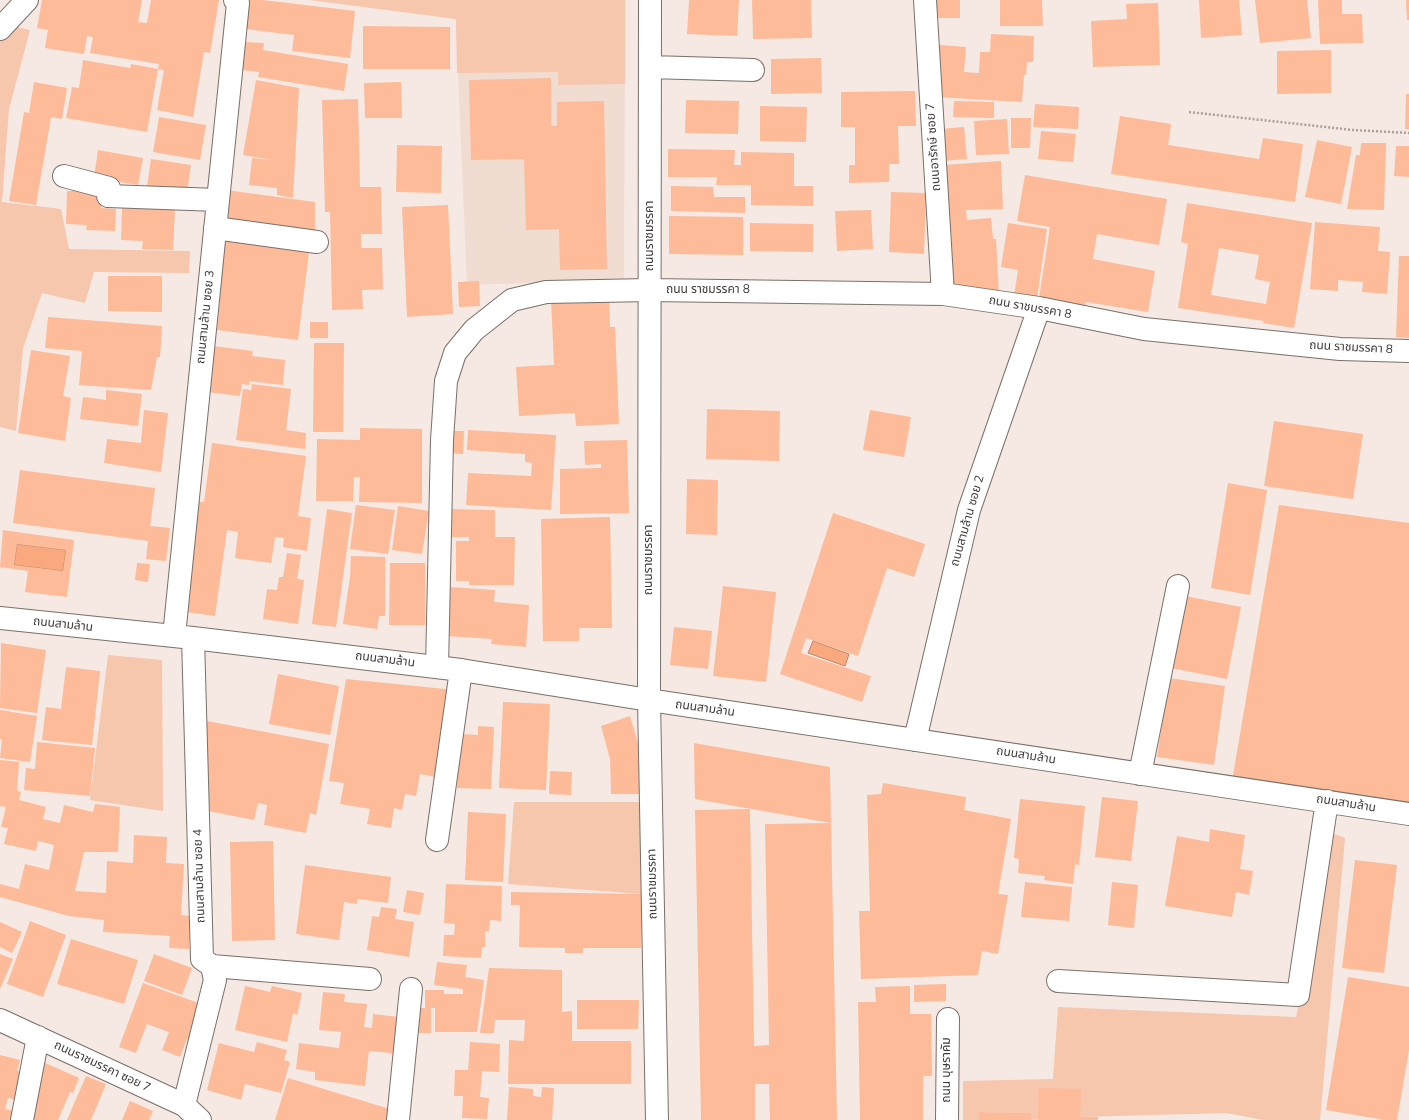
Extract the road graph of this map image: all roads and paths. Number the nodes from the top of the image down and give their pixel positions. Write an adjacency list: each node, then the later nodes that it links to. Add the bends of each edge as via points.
1 (27, 0): 5 (street)
2 (234, 0): 11 (street, ถนนสามล้าน ซอย 3, via 238,3)
3 (650, 0): 6 (street, ถนนราชมรรคา)
4 (925, 0): 15 (street, ถนนอารักษ์ ซอย 7)
5 (0, 29)
6 (650, 67): 7 (street); 14 (street, ถนนราชมรรคา)
7 (753, 70)
8 (1189, 112): 9 (path, via 1353,130)
9 (1409, 133)
10 (64, 176): 11 (street, via 109,188 108,196)
11 (218, 200): 12 (street, ถนนสามล้าน ซอย 3)
12 (215, 228): 13 (street); 20 (street, ถนนสามล้าน ซอย 3)
13 (317, 242)
14 (650, 290): 15 (street, ถนน ราชมรรคา 8); 21 (street, ถนน ราชมรรคา 8, via 546,292 512,300 474,330 455,353 446,381 442,440); 23 (street, ถนนราชมรรคา)
15 (943, 294): 16 (street, ถนน ราชมรรคา 8)
16 (1039, 308): 17 (street, ถนน ราชมรรคา 8, via 1144,329 1340,349); 24 (street, ถนนสามล้าน ซอย 2, via 968,510)
17 (1409, 351)
18 (1178, 586): 25 (street)
19 (0, 618): 20 (street, ถนนสามล้าน)
20 (183, 637): 21 (street, ถนนสามล้าน); 29 (street, ถนนสามล้าน ซอย 4, via 202,959)
21 (438, 667): 22 (street, ถนนสามล้าน)
22 (461, 670): 23 (street, ถนนสามล้าน); 28 (street)
23 (649, 700): 24 (street, ถนนสามล้าน); 39 (street, ถนนราชมรรคา)
24 (914, 740): 25 (street, ถนนสามล้าน)
25 (1140, 774): 26 (street, ถนนสามล้าน)
26 (1327, 801): 27 (street, ถนนสามล้าน); 31 (street, via 1298,996)
27 (1409, 814)
28 (438, 840)
29 (212, 966): 30 (street); 36 (street, via 214,984)
30 (370, 979)
31 (1058, 981)
32 (411, 989): 38 (street)
33 (948, 1019): 40 (street, ถนน บุษราคัม)
34 (0, 1020): 35 (street, ถนนราชมรรคา ซอย 7)
35 (38, 1037): 36 (street, ถนนราชมรรคา ซอย 7); 37 (street)
36 (192, 1113)
37 (22, 1120)
38 (398, 1120)
39 (657, 1120)
40 (947, 1120)

